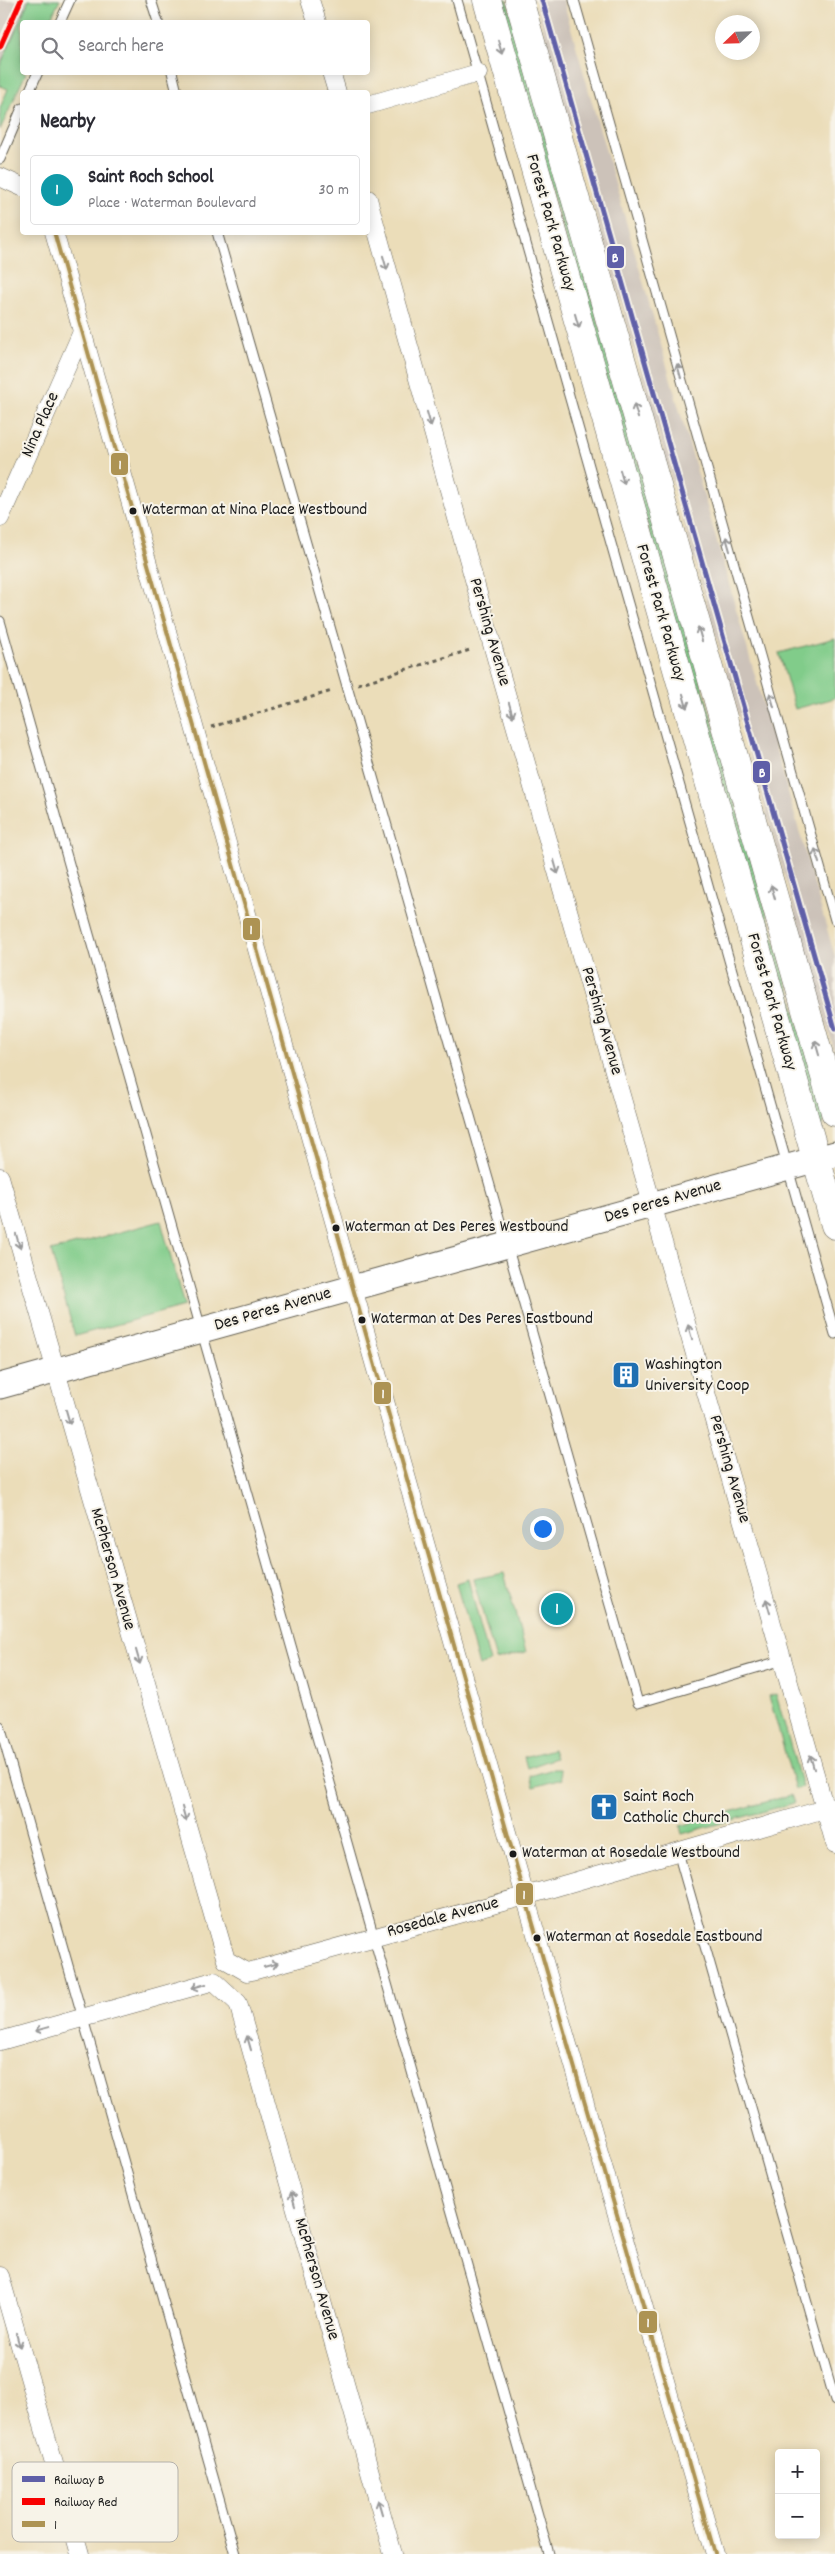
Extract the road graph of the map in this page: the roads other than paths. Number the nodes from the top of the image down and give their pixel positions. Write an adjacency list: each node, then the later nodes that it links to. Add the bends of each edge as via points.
1 (70, 0): 8 (lane)
2 (151, 0): 9 (lane)
3 (310, 0): 10 (street)
4 (457, 0): 11 (lane)
5 (486, 0): 31 (main road, Forest Park Parkway, one-way to 31)
6 (519, 0): 30 (main road, Forest Park Parkway, one-way to 6)
7 (574, 0): 29 (lane, one-way to 7)
8 (61, 20)
9 (157, 20)
10 (316, 20)
11 (478, 73): 18 (street); 32 (lane)
12 (37, 75): 15 (lane)
13 (173, 75): 16 (lane)
14 (332, 75): 17 (street)
15 (30, 90)
16 (176, 90)
17 (336, 90)
18 (370, 104)
19 (20, 113): 20 (lane)
20 (0, 159)
21 (0, 177): 22 (street)
22 (20, 186)
23 (370, 206): 34 (street, Pershing Avenue, one-way to 34)
24 (55, 235): 26 (street)
25 (218, 235): 36 (lane, via 342,678)
26 (82, 332): 27 (street, Nina Place); 37 (street)
27 (0, 518)
28 (0, 620): 38 (lane)
29 (835, 920)
30 (835, 1112)
31 (826, 1156): 32 (street, Des Peres Avenue); 35 (main road, Forest Park Parkway)
32 (788, 1167): 34 (street, Des Peres Avenue); 39 (lane)
33 (0, 1177): 40 (street, McPherson Avenue, one-way to 40)
34 (653, 1205): 36 (street, Des Peres Avenue); 42 (street, Pershing Avenue, one-way to 34)
35 (835, 1225)
36 (508, 1245): 37 (street, Des Peres Avenue); 42 (lane, via 638,1703)
37 (353, 1288): 38 (street, Des Peres Avenue); 47 (street)
38 (201, 1330): 40 (street, Des Peres Avenue); 48 (lane)
39 (835, 1334)
40 (55, 1370): 41 (street, Des Peres Avenue); 49 (street, McPherson Avenue, one-way to 49)
41 (0, 1386)
42 (783, 1660): 44 (street, Pershing Avenue, one-way to 42)
43 (0, 1726): 50 (lane)
44 (830, 1808): 45 (street, Pershing Avenue); 46 (street, Rosedale Avenue)
45 (835, 1844)
46 (678, 1852): 47 (street, Rosedale Avenue); 53 (lane)
47 (525, 1896): 48 (street, Rosedale Avenue); 58 (street)
48 (374, 1937): 49 (street, Rosedale Avenue, one-way to 48, via 247,1972); 57 (lane)
49 (226, 1960)
50 (82, 2018): 51 (street, one-way to 51); 55 (lane); 56 (street, McPherson Avenue, one-way to 50, via 238,2003 214,1981)
51 (0, 2040)
52 (0, 2276): 54 (street, one-way to 54)
53 (835, 2400)
54 (54, 2462)
55 (235, 2554)
56 (393, 2554)
57 (549, 2554)
58 (715, 2554)

